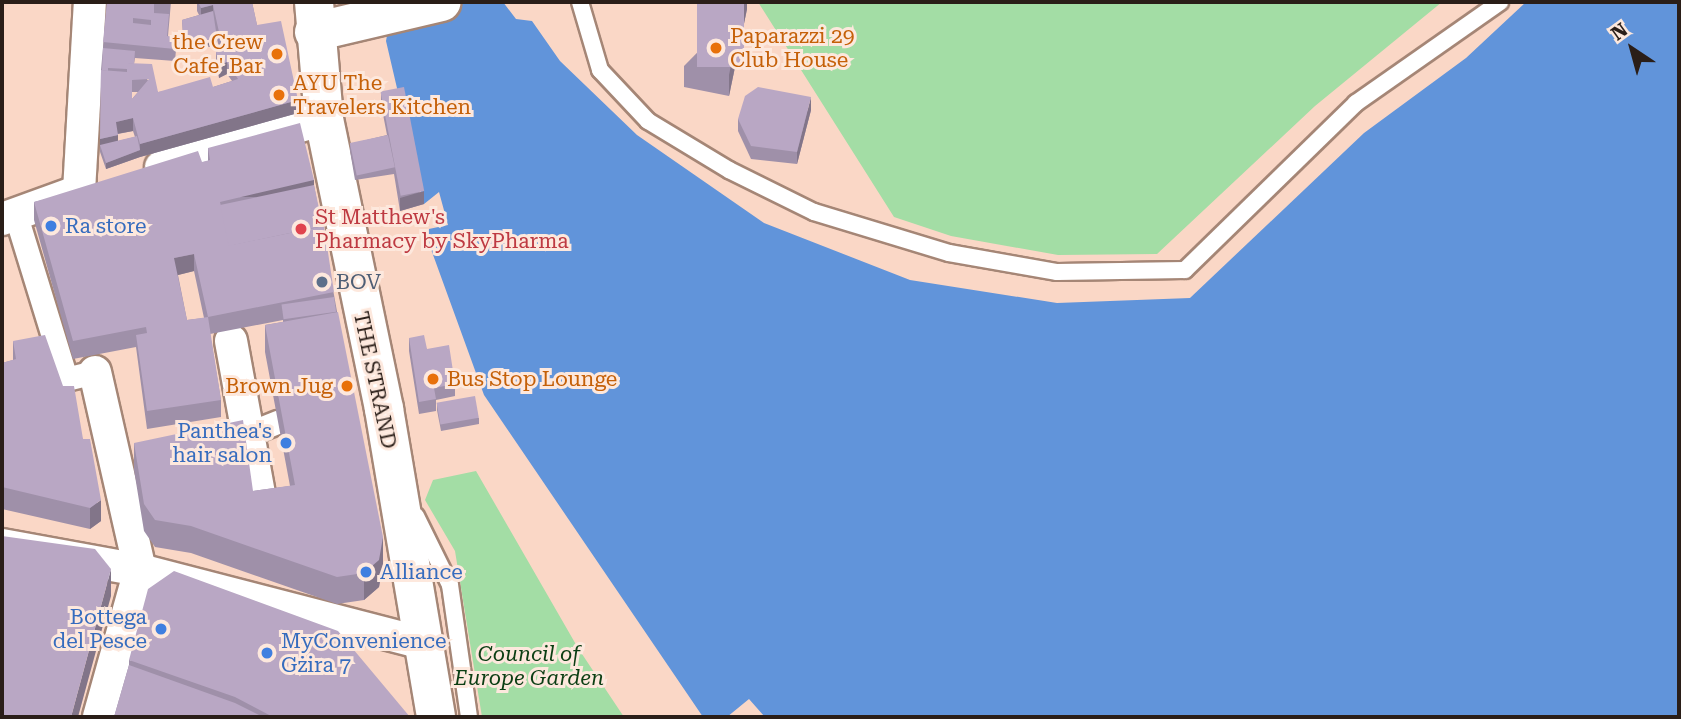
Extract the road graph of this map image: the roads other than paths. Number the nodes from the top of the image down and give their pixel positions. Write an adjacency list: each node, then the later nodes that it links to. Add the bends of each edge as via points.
1 (90, 2): 7 (street)
2 (442, 2): 5 (main road, via 390,17)
3 (580, 2): 4 (lane, via 600,70 649,121 729,170 814,212 949,253 1057,272 1185,270 1356,103)
4 (1500, 2)
5 (314, 17): 6 (main road, THE STRAND)
6 (324, 119): 7 (street); 15 (main road, THE STRAND, via 374,411)
7 (79, 191): 8 (street)
8 (9, 218): 10 (street, via 66,379)
9 (231, 341): 12 (street)
10 (95, 372): 14 (street)
11 (278, 422): 12 (street)
12 (231, 438): 16 (street)
13 (152, 453): 14 (street)
14 (112, 461): 18 (street)
15 (394, 470): 19 (main road, THE STRAND); 22 (lane, via 450,585)
16 (261, 505)
17 (2, 545): 18 (street)
18 (140, 570): 19 (street); 20 (street)
19 (422, 643): 21 (main road, THE STRAND)
20 (99, 717)
21 (436, 717)
22 (469, 717)

